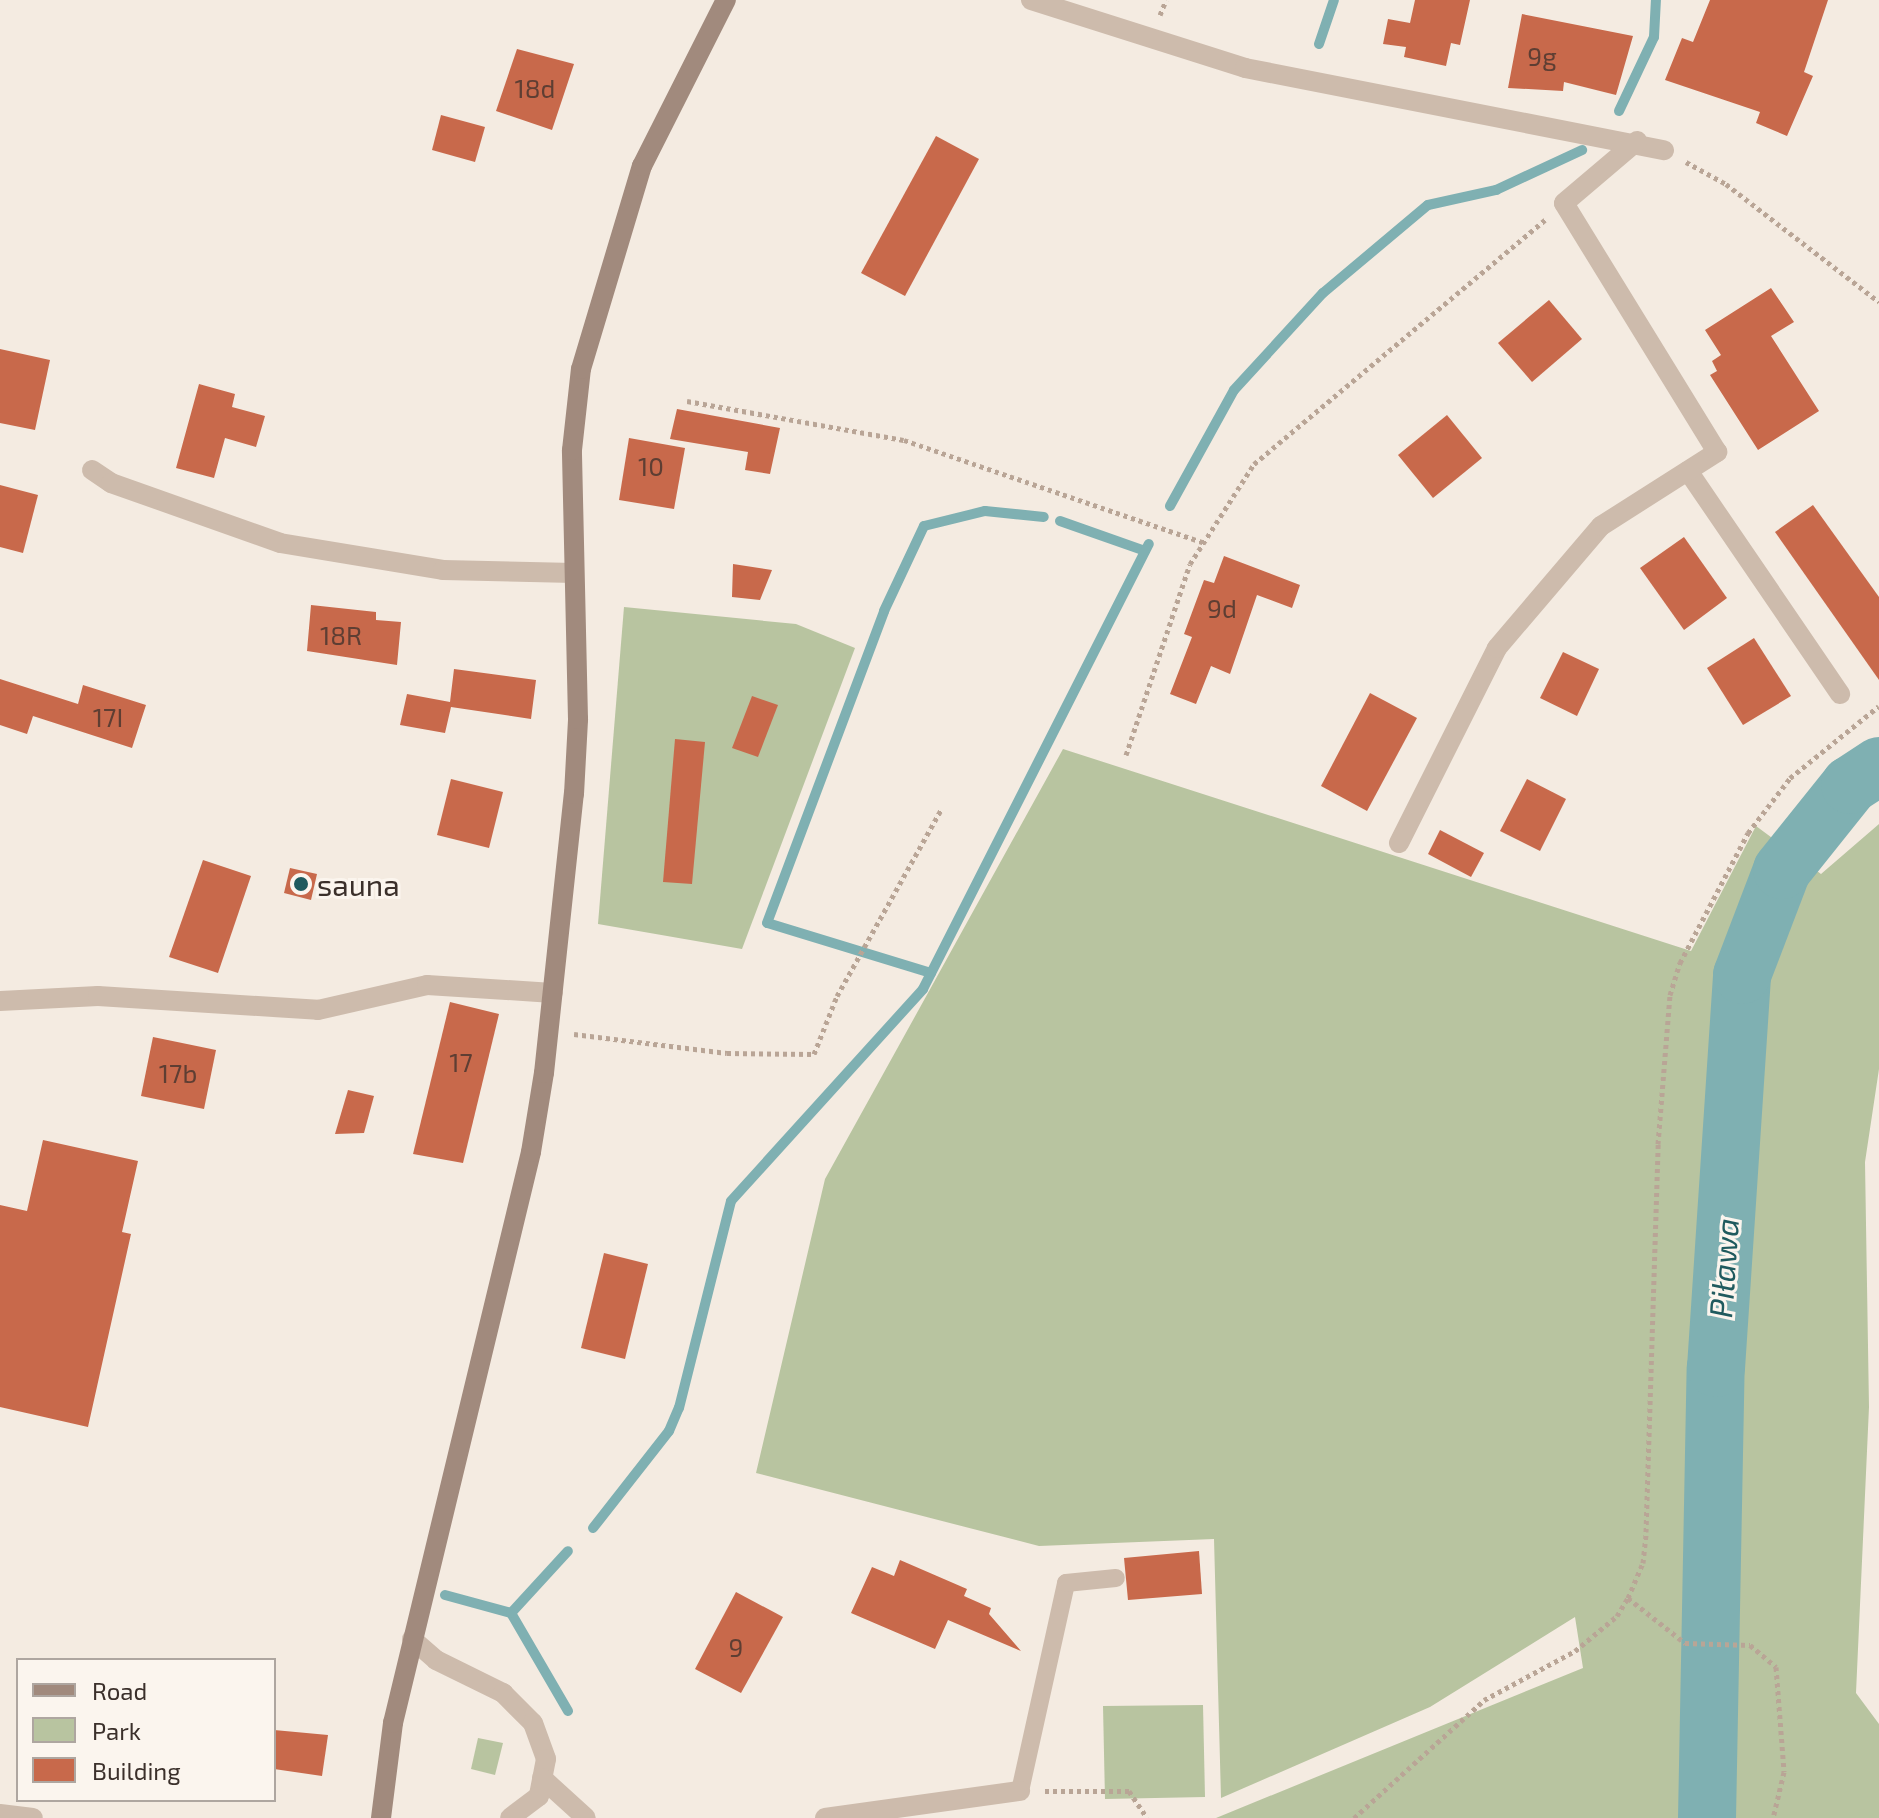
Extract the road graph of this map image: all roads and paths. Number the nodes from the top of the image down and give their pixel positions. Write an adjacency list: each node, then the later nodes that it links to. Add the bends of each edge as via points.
1 (726, 0): 11 (street, via 642,166 581,369 572,450)
2 (1031, 0): 3 (street, via 1245,68)
3 (1637, 141): 4 (street); 5 (street)
4 (1664, 150): 6 (path, via 1726,184)
5 (1564, 203): 9 (street, via 1717,452); 10 (path, via 1254,464)
6 (1879, 302)
7 (687, 401): 10 (path, via 904,440)
8 (92, 470): 11 (street, via 111,483 280,543 443,570)
9 (1688, 471): 12 (street); 16 (street, via 1601,526 1497,648)
10 (1204, 543): 14 (path, via 1190,564)
11 (574, 573): 17 (street, via 577,732)
12 (1840, 694)
13 (1879, 706): 21 (path, via 1790,778 1748,833 1680,963 1670,995 1658,1144 1646,1532 1643,1563)
14 (1126, 755)
15 (942, 808): 19 (path, via 855,964 814,1054 727,1053)
16 (1399, 843)
17 (553, 993): 18 (street, via 427,985 318,1010 98,996); 19 (street)
18 (0, 1001)
19 (549, 1031): 22 (street, via 531,1152)
20 (1116, 1578): 24 (lane, via 1066,1583)
21 (1628, 1598): 32 (path, via 1617,1616 1575,1651 1484,1700); 33 (path, via 1669,1635 1701,1644 1750,1645 1776,1667 1784,1772)
22 (412, 1639): 23 (street, via 436,1660 503,1693 533,1723 546,1759); 27 (street, via 393,1723)
23 (542, 1778): 28 (street, via 539,1796); 29 (street)
24 (1020, 1791): 30 (street); 31 (path, via 1129,1791)
25 (0, 1814): 26 (street)
26 (33, 1818)
27 (381, 1818)
28 (510, 1818)
29 (586, 1818)
30 (825, 1818)
31 (1147, 1818)
32 (1354, 1818)
33 (1773, 1818)

